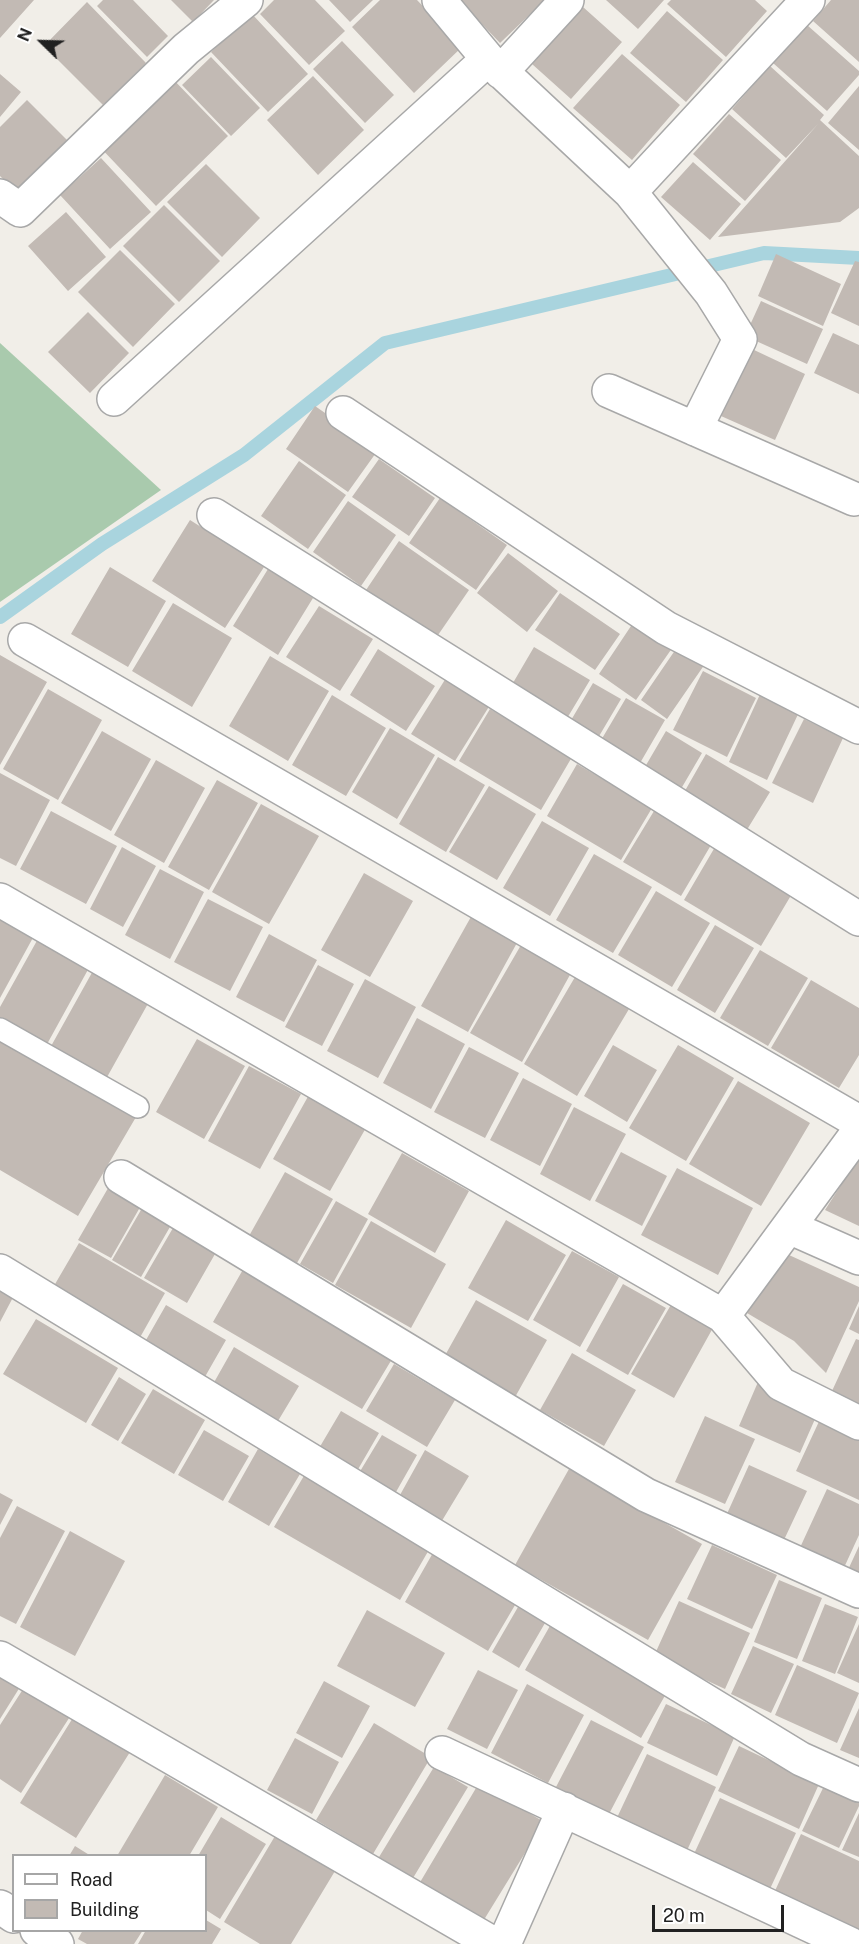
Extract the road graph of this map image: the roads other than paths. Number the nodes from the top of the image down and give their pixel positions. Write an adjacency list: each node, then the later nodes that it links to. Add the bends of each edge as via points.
1 (246, 0): 7 (street, via 186,49 20,210)
2 (439, 0): 5 (street)
3 (567, 0): 5 (street)
4 (808, 0): 6 (street)
5 (495, 65): 6 (street); 9 (street)
6 (630, 192): 11 (street, via 711,293 740,339)
7 (0, 196)
8 (609, 391): 11 (street)
9 (114, 399)
10 (343, 413): 15 (street, via 666,628)
11 (695, 429): 12 (street)
12 (857, 499)
13 (214, 515): 17 (street)
14 (25, 640): 20 (street)
15 (859, 727)
16 (0, 900): 26 (street)
17 (859, 919)
18 (0, 1029): 19 (lane)
19 (138, 1107)
20 (859, 1122)
21 (859, 1131): 23 (street)
22 (121, 1177): 28 (street, via 646,1495)
23 (789, 1227): 24 (street); 26 (street)
24 (859, 1258)
25 (0, 1271): 31 (street, via 801,1760)
26 (723, 1316): 27 (street, via 781,1384)
27 (859, 1423)
28 (859, 1591)
29 (0, 1658): 35 (street)
30 (442, 1753): 32 (street)
31 (859, 1785)
32 (564, 1809): 36 (street); 37 (street)
33 (39, 1932): 34 (street)
34 (57, 1944)
35 (494, 1944)
36 (504, 1944)
37 (850, 1944)

